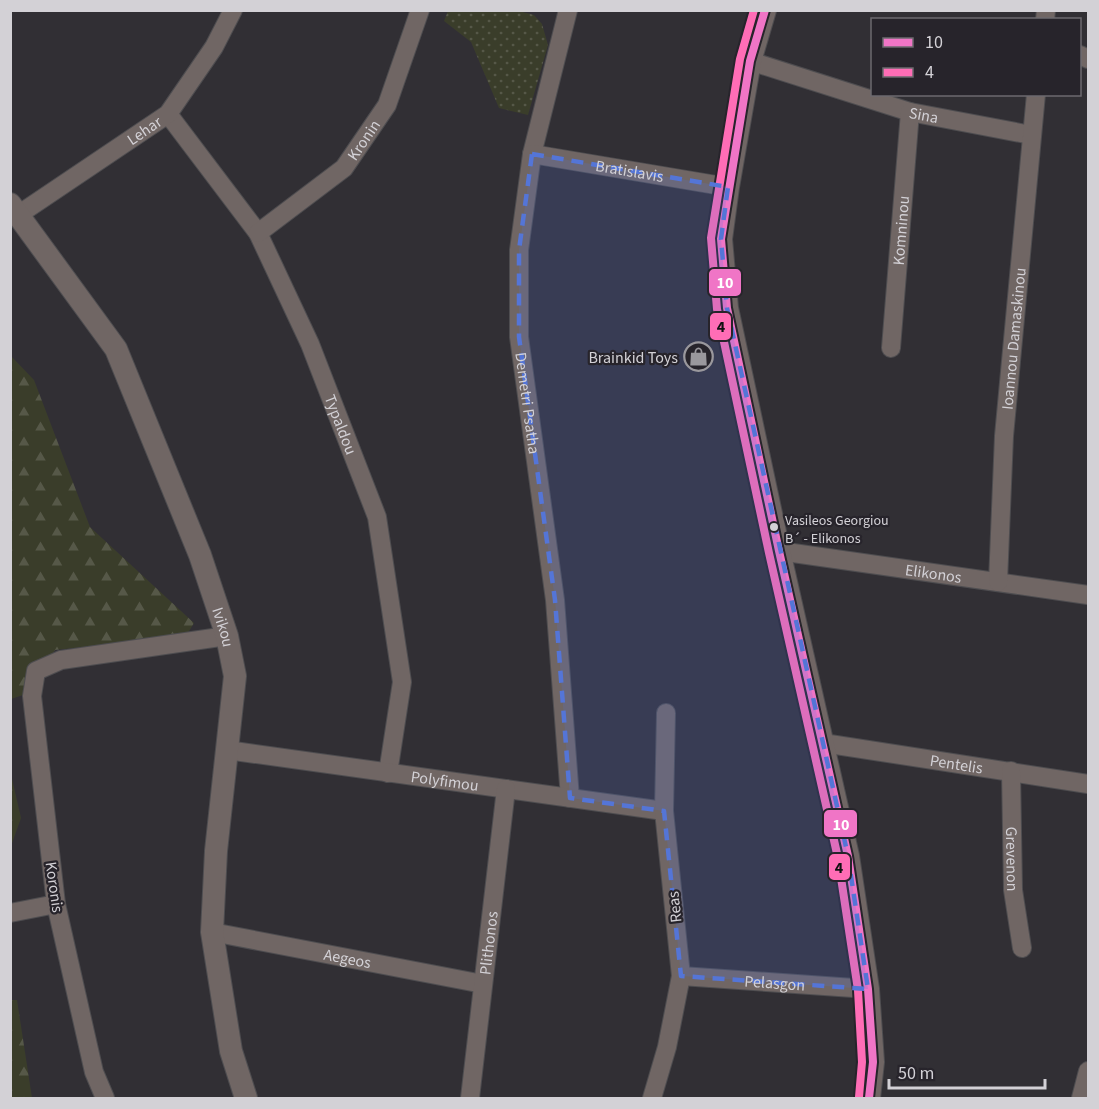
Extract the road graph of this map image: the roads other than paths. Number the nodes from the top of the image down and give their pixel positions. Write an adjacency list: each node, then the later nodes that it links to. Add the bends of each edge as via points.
1 (233, 10): 8 (street, Lehar, via 214,47)
2 (420, 10): 13 (street, Kronin, via 387,105 344,168)
3 (568, 10): 10 (street, Demetri Psatha)
4 (765, 10): 5 (street)
5 (750, 62): 7 (street, Sina); 11 (street)
6 (1036, 96): 9 (street, Ioannou Damaskinou)
7 (910, 112): 9 (street, Sina); 14 (street, Komninou)
8 (168, 114): 12 (street, Lehar); 13 (street, Typaldou)
9 (1031, 135): 16 (street, Ioannou Damaskinou, via 1004,436)
10 (532, 154): 11 (street, Bratislavis); 26 (street, Demetri Psatha, via 519,250 519,337 555,600)
11 (728, 186): 15 (street, via 721,239 727,308)
12 (14, 210): 18 (street, Ivikou, via 116,349 200,555)
13 (258, 233): 23 (street, Typaldou, via 310,344 377,517 402,682)
14 (891, 348)
15 (779, 551): 16 (street, Elikonos); 20 (street)
16 (998, 582): 17 (street, Elikonos)
17 (1089, 595)
18 (227, 636): 21 (street, Ivikou, via 235,676); 28 (street, Koronis, via 61,660 36,671 32,696)
19 (666, 713): 27 (street, Reas)
20 (823, 743): 22 (street, Pentelis); 34 (street, via 848,856)
21 (227, 750): 23 (street, Polyfimou); 30 (street, Ivikou)
22 (1011, 771): 24 (street, Pentelis); 31 (street, Grevenon, via 1013,890)
23 (388, 773): 25 (street, Polyfimou)
24 (1089, 784)
25 (506, 789): 26 (street, Polyfimou); 33 (street, Plithonos)
26 (570, 798): 27 (street, Polyfimou)
27 (664, 811): 32 (street, Reas)
28 (56, 904): 29 (street); 36 (street, Koronis, via 94,1072)
29 (10, 913)
30 (212, 932): 33 (street, Aegeos); 37 (street, Ivikou, via 231,1051)
31 (1022, 948)
32 (681, 976): 34 (street, Pelasgon); 39 (street, Reas)
33 (483, 984): 38 (street, Plithonos)
34 (868, 989): 40 (street, via 873,1062)
35 (1089, 1071): 41 (street)
36 (105, 1098)
37 (246, 1098)
38 (470, 1098)
39 (652, 1098)
40 (869, 1098)
41 (1081, 1098)

